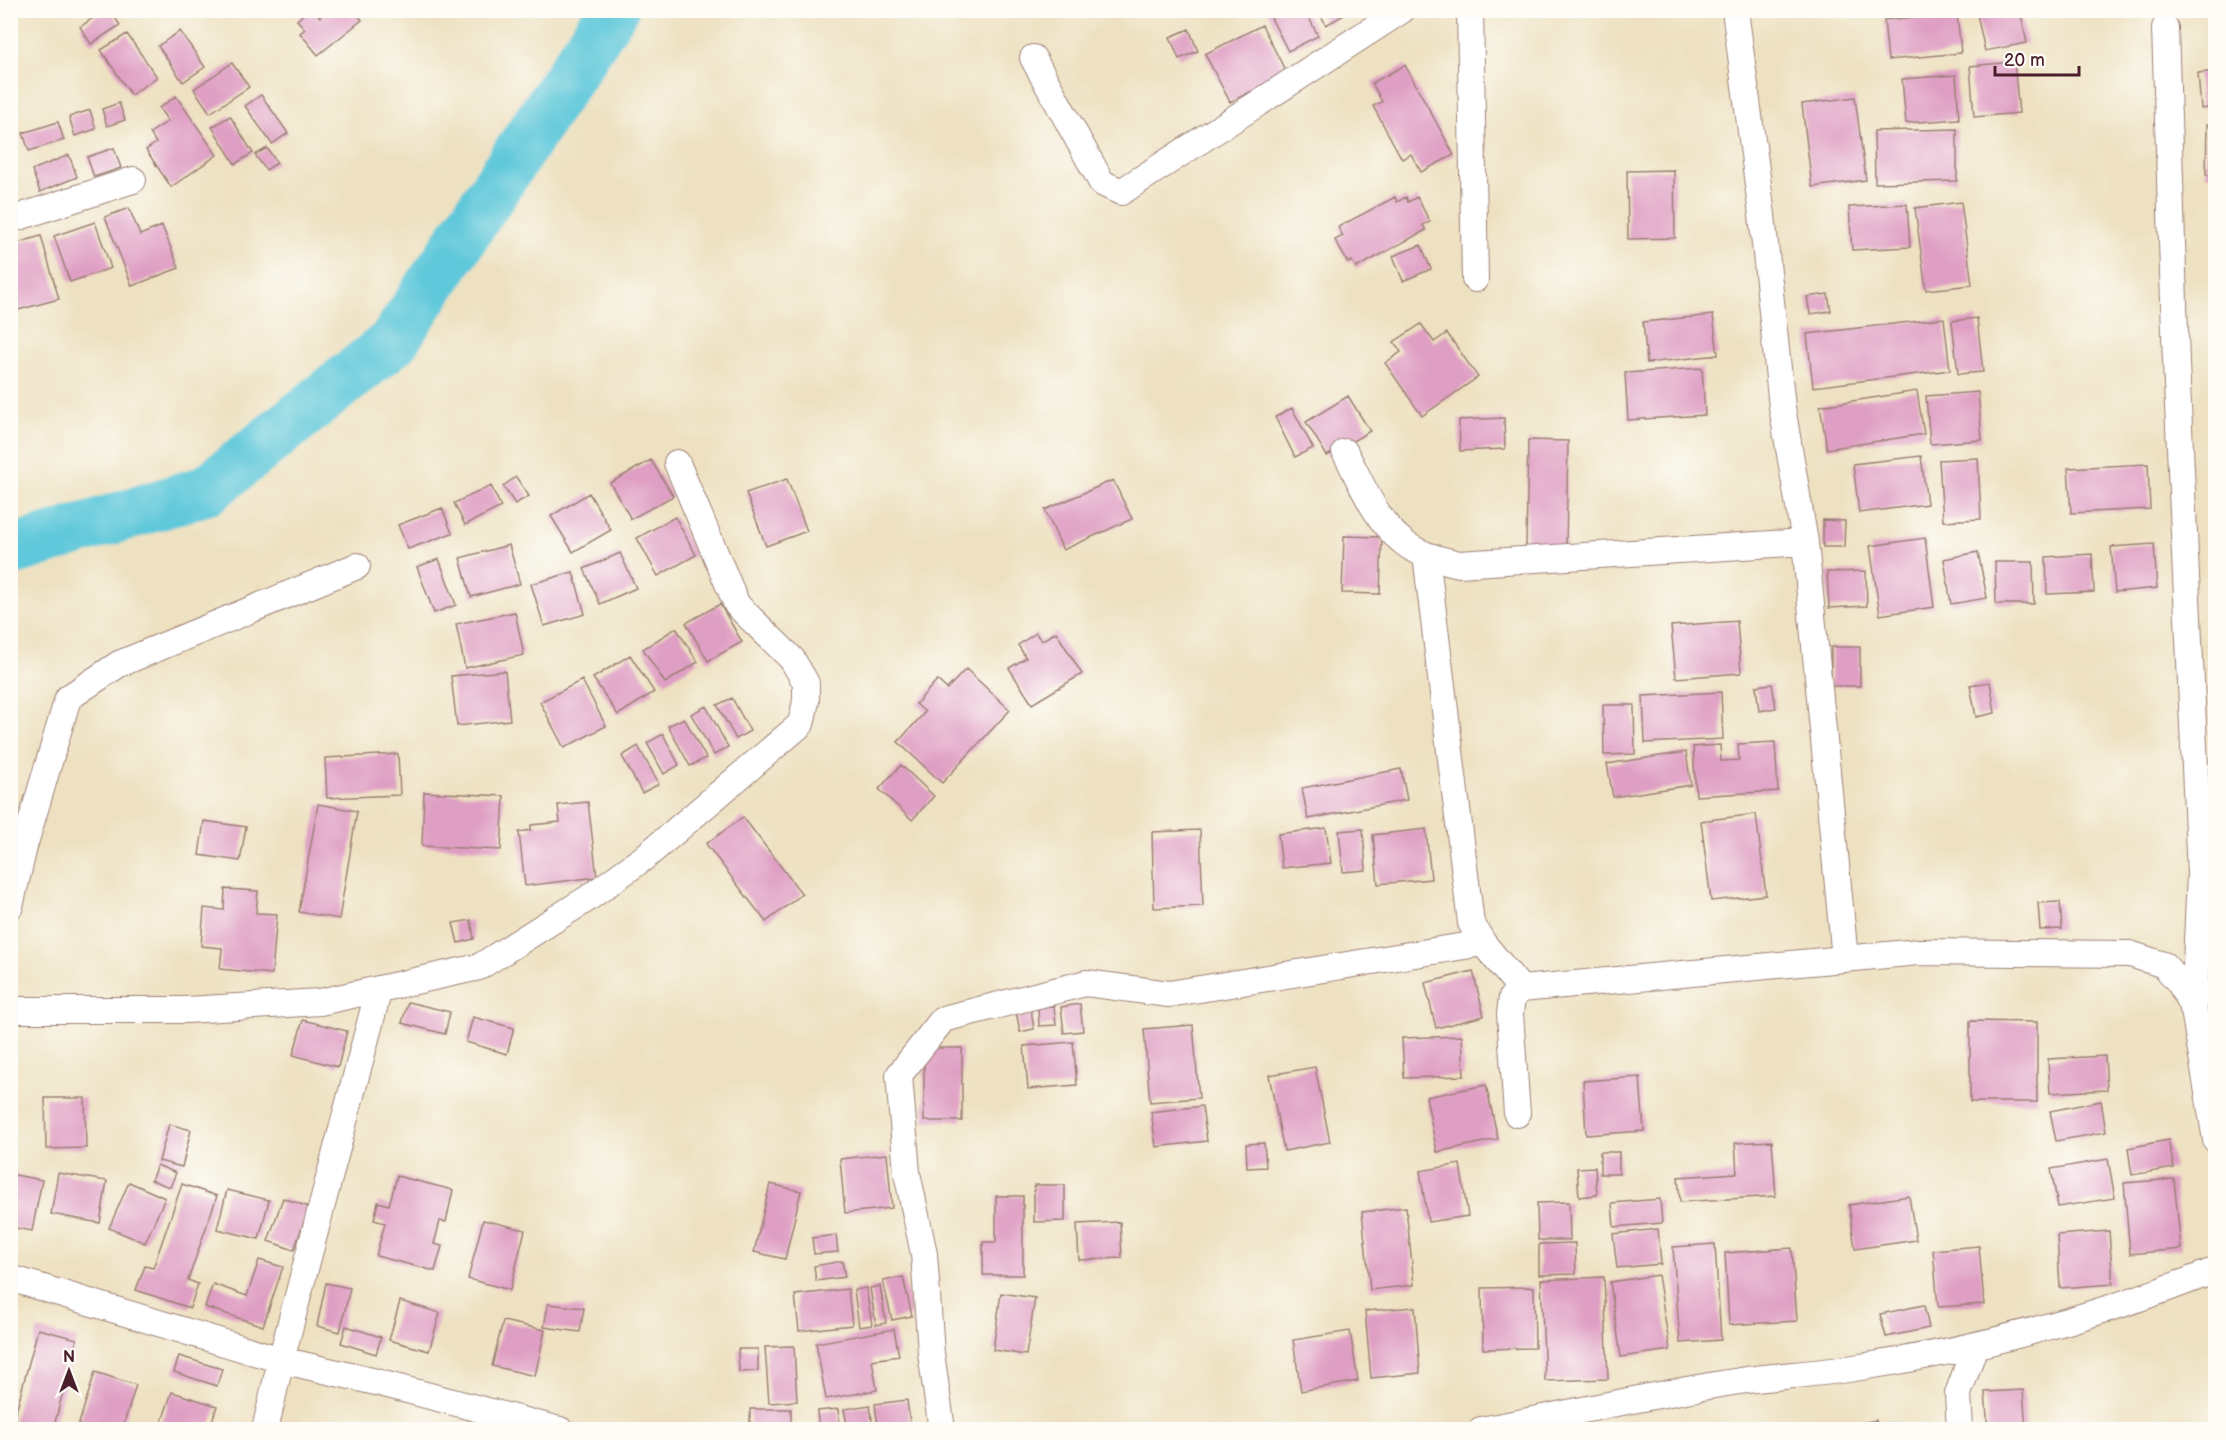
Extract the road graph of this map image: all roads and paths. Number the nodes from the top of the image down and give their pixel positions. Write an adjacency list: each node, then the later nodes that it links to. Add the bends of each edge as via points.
1 (1402, 10): 5 (street, via 1121,192 1102,183)
2 (1470, 10): 8 (street)
3 (1736, 10): 11 (street, via 1782,407)
4 (2165, 28): 20 (street, via 2200,874)
5 (1032, 58)
6 (133, 180): 7 (street)
7 (10, 220)
8 (1475, 279)
9 (1346, 452): 12 (street, via 1381,518 1402,542)
10 (677, 463): 18 (street, via 737,604 792,659 806,683 801,724 645,856 479,967)
11 (1805, 542): 12 (street, via 1459,564); 16 (street)
12 (1426, 555): 15 (street, via 1471,923)
13 (357, 566): 14 (street, via 119,664 68,698)
14 (10, 906)
15 (1483, 943): 17 (street); 29 (street, via 1169,994 1086,983 943,1019 899,1076 907,1173 924,1254 931,1353)
16 (1845, 959): 17 (street); 20 (street, via 1919,952 2130,954 2164,965 2180,983)
17 (1521, 988): 21 (street, via 1512,997 1510,1014)
18 (379, 989): 19 (street, via 320,1002 198,1010); 26 (street)
19 (10, 1010)
20 (2194, 1010): 22 (street)
21 (1517, 1114)
22 (2216, 1140)
23 (2216, 1270): 25 (street, via 2148,1297)
24 (10, 1278): 26 (street)
25 (1975, 1346): 30 (street, via 1849,1369 1740,1381); 31 (street, via 1958,1394)
26 (281, 1360): 27 (street); 28 (street)
27 (265, 1430)
28 (560, 1430)
29 (942, 1430)
30 (1481, 1430)
31 (1960, 1430)

